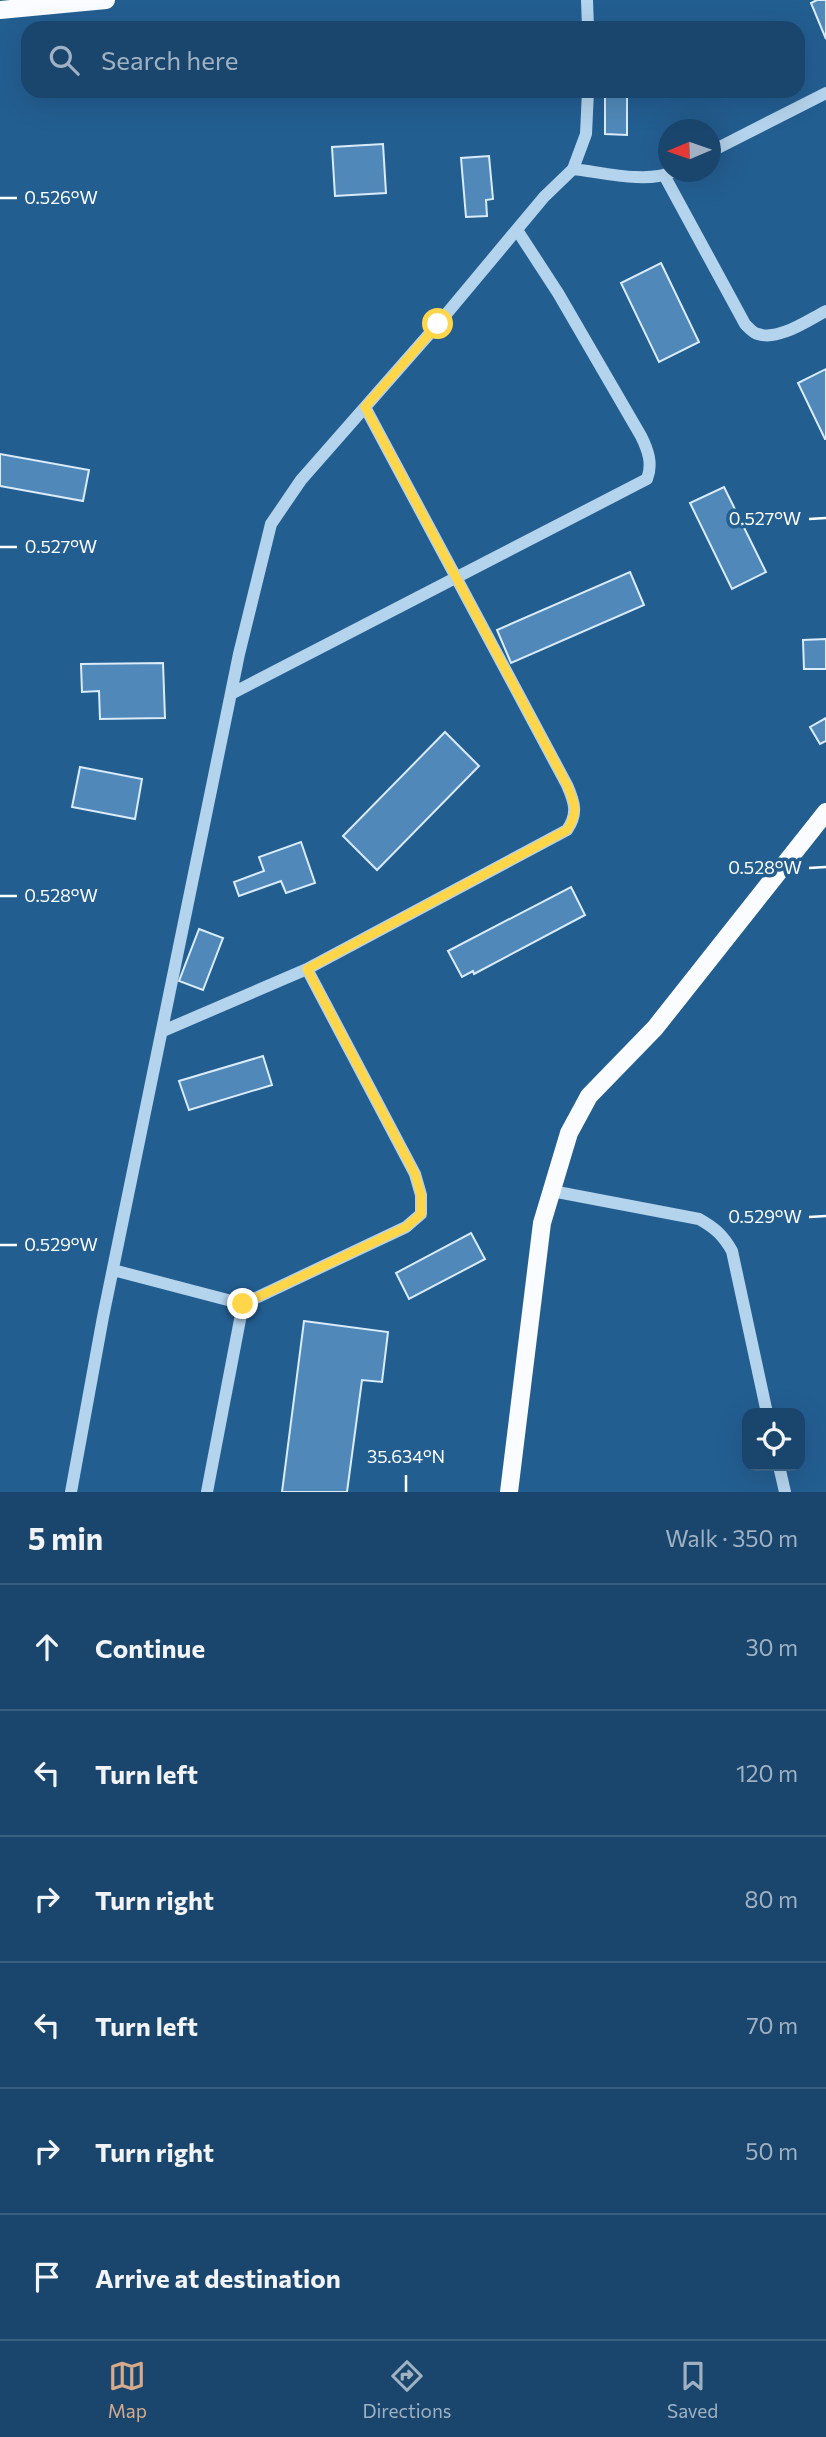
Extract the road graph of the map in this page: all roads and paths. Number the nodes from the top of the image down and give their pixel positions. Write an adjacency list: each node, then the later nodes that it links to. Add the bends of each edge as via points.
1 (106, 0): 3 (main road)
2 (587, 0): 4 (street)
3 (0, 10)
4 (588, 21)
5 (826, 93): 7 (street)
6 (588, 98): 8 (street, via 586,134)
7 (721, 146)
8 (573, 169): 9 (street); 11 (street)
9 (658, 175)
10 (672, 182): 12 (street, via 746,324 756,334 770,336 789,330)
11 (517, 230): 13 (street); 14 (street, via 641,436 648,451 649,472 638,484)
12 (826, 311)
13 (365, 407): 14 (street); 15 (street, via 301,480 271,524)
14 (457, 578): 15 (street); 17 (street, via 567,785 575,818 567,830)
15 (231, 694): 18 (street)
16 (826, 812): 19 (main road, via 654,1028 589,1096 569,1133)
17 (307, 969): 18 (street); 21 (street, via 415,1174 421,1214 406,1227)
18 (163, 1031): 20 (street)
19 (552, 1191): 22 (street, via 699,1219 724,1237 732,1251); 26 (main road, via 542,1223)
20 (113, 1270): 21 (street); 24 (street)
21 (243, 1304): 25 (street)
22 (766, 1408)
23 (780, 1471): 27 (street)
24 (71, 1492)
25 (207, 1492)
26 (509, 1492)
27 (785, 1492)

